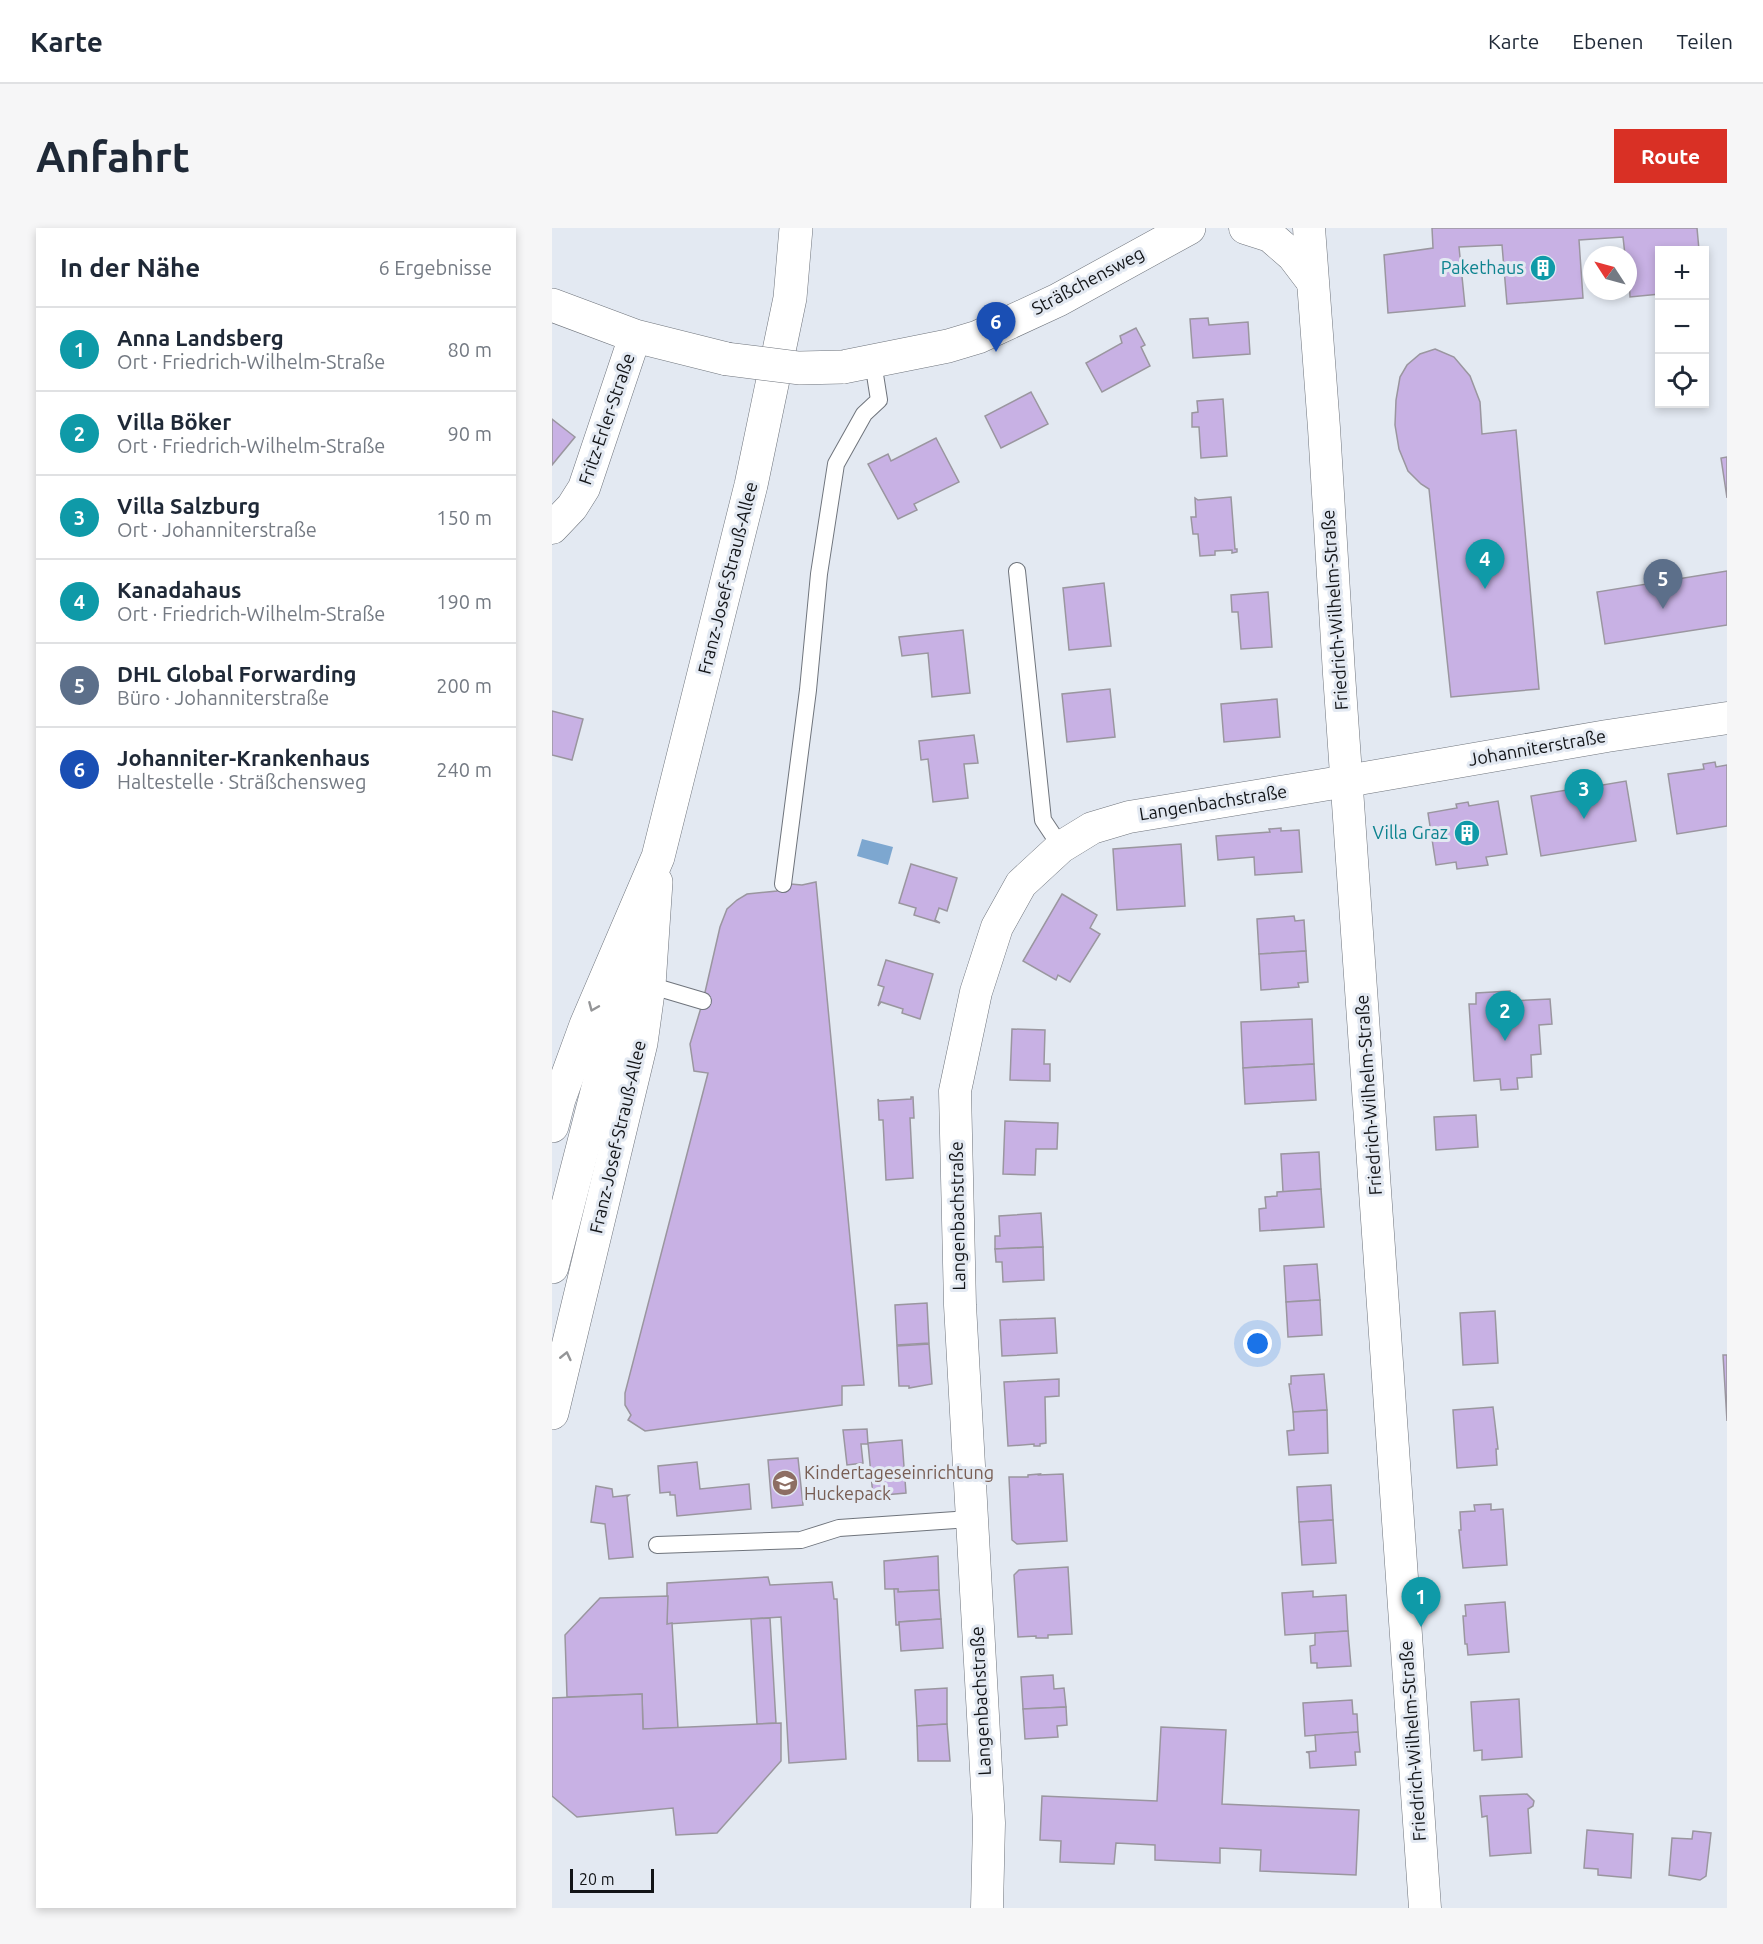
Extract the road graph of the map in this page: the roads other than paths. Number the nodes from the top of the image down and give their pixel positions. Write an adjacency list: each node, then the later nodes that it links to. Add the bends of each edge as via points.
1 (796, 228): 7 (main road, Franz-Josef-Strauß-Allee)
2 (819, 228): 7 (main road, Franz-Josef-Strauß-Allee)
3 (1189, 228): 10 (main road, Sträßchensweg, via 1058,300 978,337)
4 (1245, 228): 6 (street, via 1270,236 1293,256)
5 (1309, 228): 6 (street, Friedrich-Wilhelm-Straße)
6 (1312, 281): 14 (street, Friedrich-Wilhelm-Straße)
7 (790, 298): 16 (main road, Franz-Josef-Strauß-Allee, via 751,485)
8 (552, 305): 9 (main road, Sträßchensweg)
9 (635, 336): 10 (main road, Sträßchensweg, bridge, via 727,359 799,368); 11 (street, Fritz-Erler-Straße, via 584,488)
10 (858, 365): 17 (lane, via 879,400 864,414 836,464 819,574)
11 (552, 528)
12 (1017, 571): 15 (lane, via 1044,820)
13 (1727, 718): 14 (street, Johanniterstraße)
14 (1347, 781): 15 (street, Langenbachstraße, via 1129,817 1092,828); 26 (street, Friedrich-Wilhelm-Straße)
15 (1061, 847): 23 (street, Langenbachstraße, via 1022,884 997,927 976,992 956,1091)
16 (658, 857): 18 (main road, Franz-Josef-Strauß-Allee); 20 (main road, Franz-Josef-Strauß-Allee, one-way to 20, via 586,1025); 21 (main road, Franz-Josef-Strauß-Allee)
17 (783, 884)
18 (649, 985): 19 (lane); 22 (main road, Franz-Josef-Strauß-Allee, one-way to 18, via 641,1043)
19 (703, 1001)
20 (552, 1126)
21 (552, 1267)
22 (552, 1413)
23 (970, 1520): 24 (lane, via 839,1528 801,1540); 25 (street, Langenbachstraße, via 989,1823)
24 (657, 1545)
25 (987, 1908)
26 (1425, 1908)

